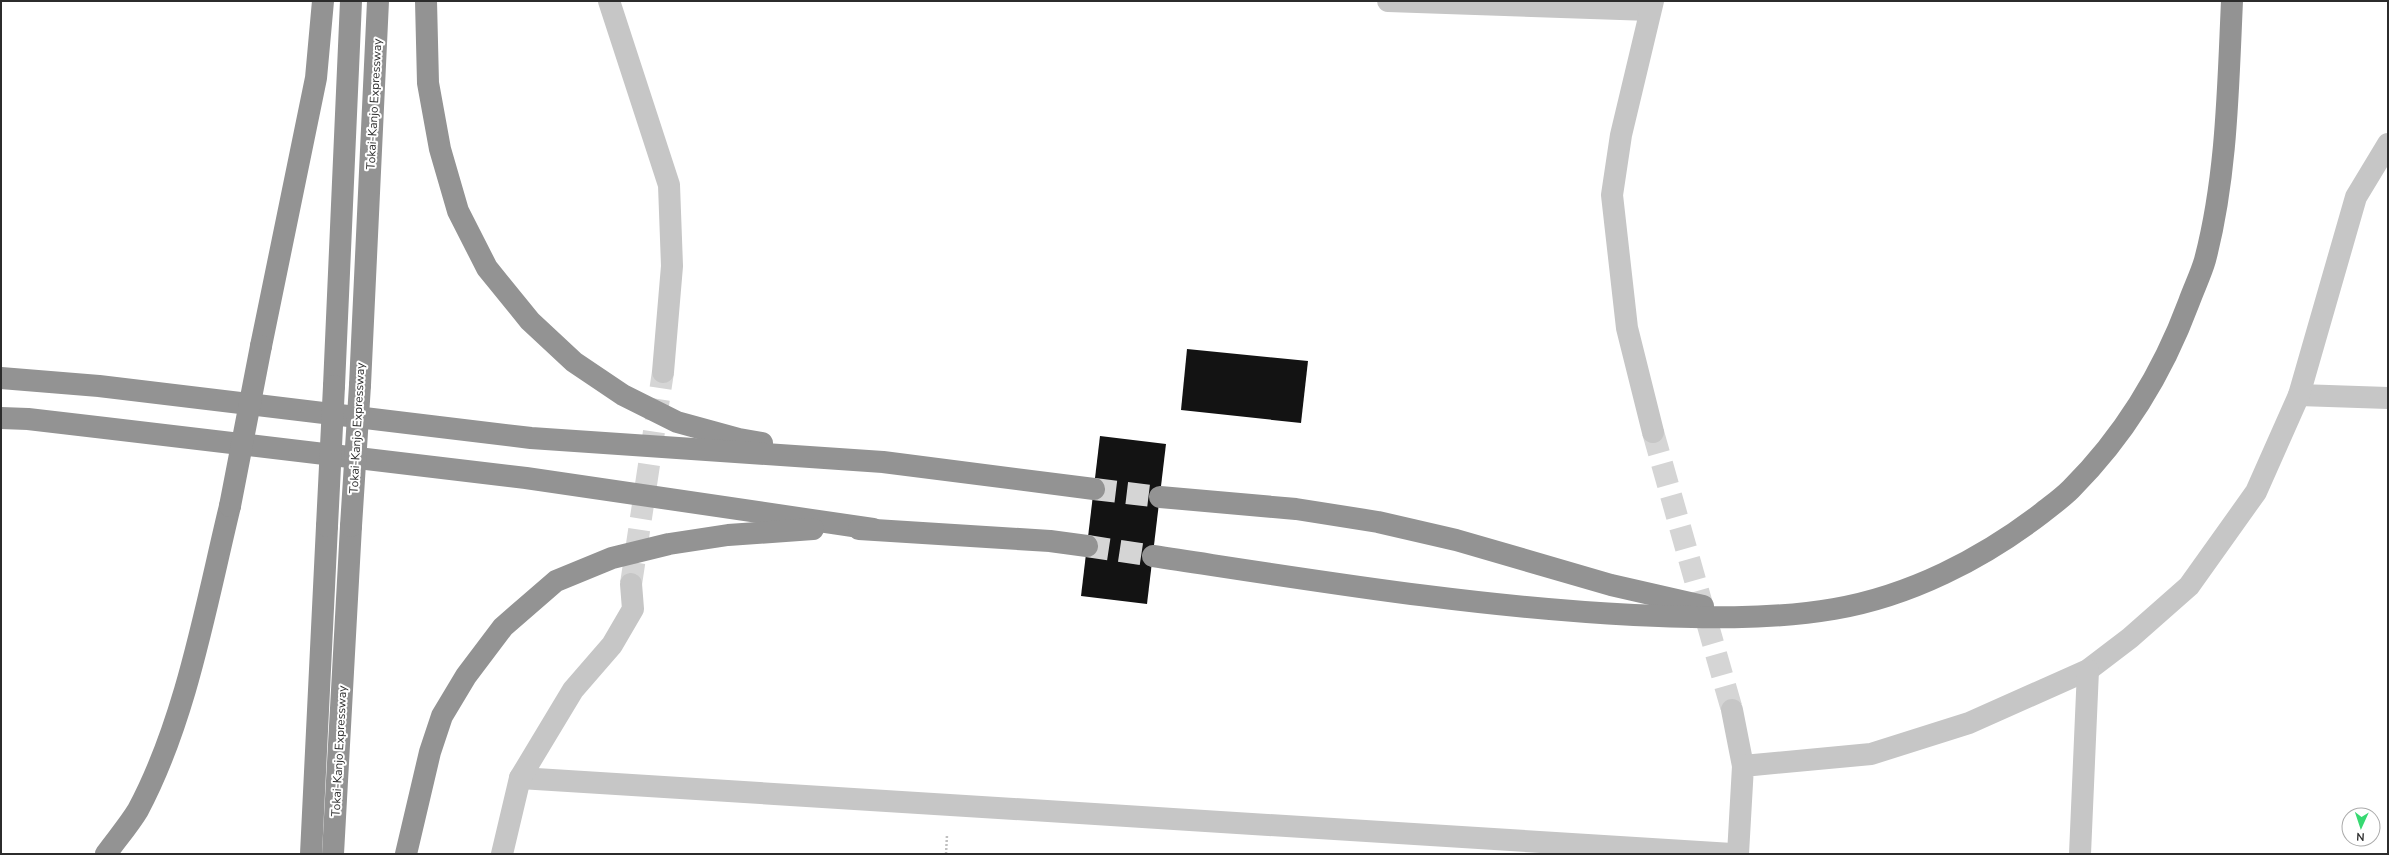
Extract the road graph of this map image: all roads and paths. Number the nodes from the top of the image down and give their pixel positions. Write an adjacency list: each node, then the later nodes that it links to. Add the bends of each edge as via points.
1 (323, 1): 28 (highway, bridge, via 316,78 230,506 186,682 164,754 137,811)
2 (352, 1): 29 (highway, Tokai-Kanjo Expressway, bridge)
3 (378, 1): 30 (highway, Tokai-Kanjo Expressway, bridge, via 360,385)
4 (426, 1): 16 (highway, via 428,83 440,150 458,211 487,268 530,321 574,362 623,395 677,422 739,439)
5 (609, 1): 10 (street, via 669,185 672,266)
6 (1388, 1): 8 (street)
7 (2232, 1): 23 (highway, via 2220,183 2204,262 2180,326 2151,385 2114,441 2068,492 2015,534 1958,567 1898,593 1836,609)
8 (1652, 6): 15 (street, via 1621,135 1612,195 1627,328)
9 (2388, 144): 12 (street, via 2356,197)
10 (663, 372)
11 (1, 378): 16 (highway, via 99,386 531,438)
12 (2299, 395): 13 (street); 24 (street, via 2256,492 2189,586 2130,638)
13 (2388, 398)
14 (1, 418): 19 (highway, via 59,422 533,479)
15 (1654, 432)
16 (883, 462): 17 (highway)
17 (1094, 489)
18 (1160, 497): 23 (highway, via 1296,509 1378,522 1456,540 1685,604)
19 (873, 529): 20 (highway, via 1050,541); 31 (highway, via 798,530 728,535 669,544 612,558 556,581 503,627 466,676 442,716 430,752)
20 (1087, 546)
21 (1153, 556): 23 (highway, via 1298,578 1503,604 1597,613 1680,617)
22 (631, 584): 27 (street, via 633,609 612,645 573,690)
23 (1776, 616)
24 (2088, 670): 26 (street, via 1969,723 1871,754); 35 (street)
25 (1732, 710): 26 (street)
26 (1743, 766): 34 (street)
27 (520, 778): 32 (street); 33 (street)
28 (106, 854)
29 (311, 854)
30 (333, 854)
31 (406, 854)
32 (502, 854)
33 (1732, 854)
34 (1738, 854)
35 (2080, 854)

